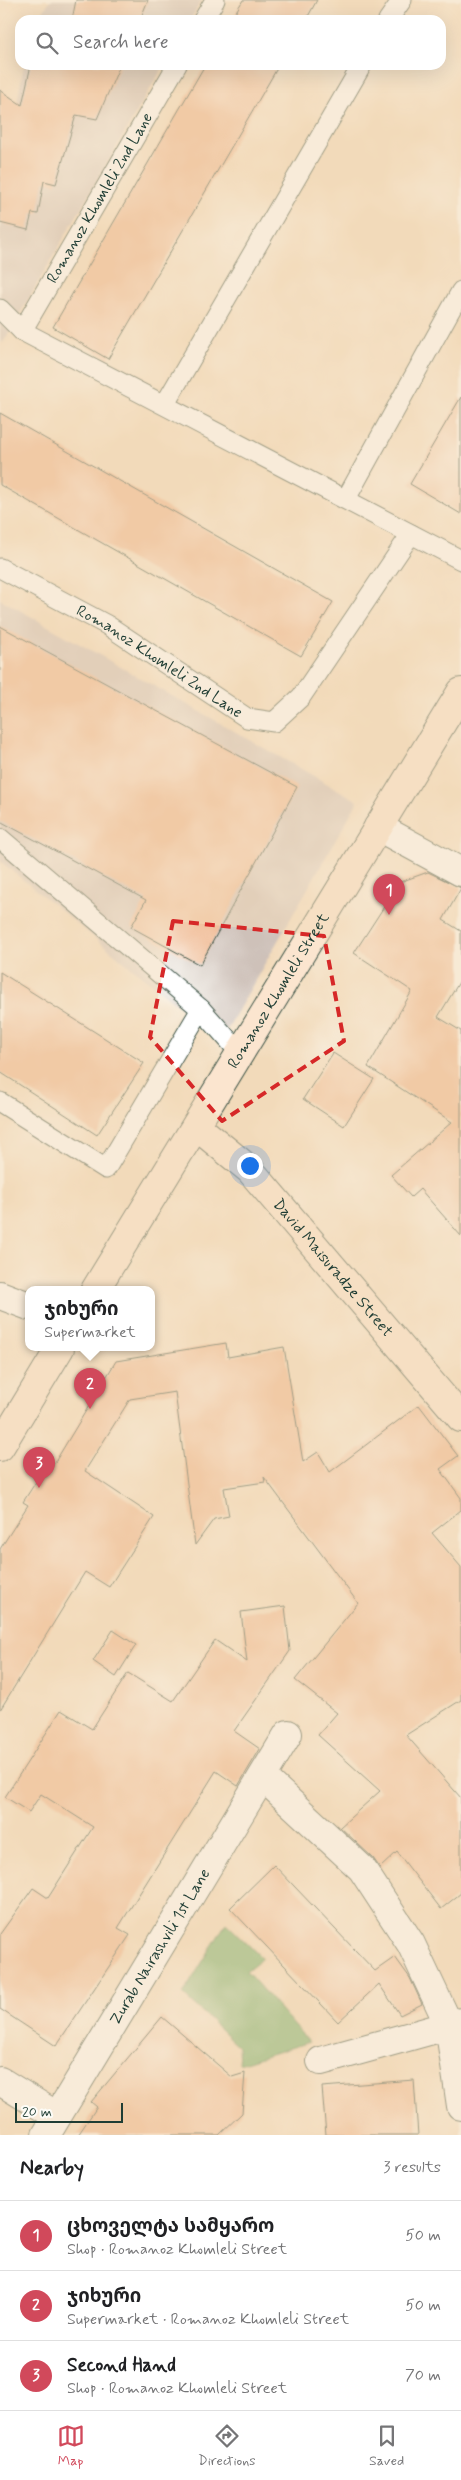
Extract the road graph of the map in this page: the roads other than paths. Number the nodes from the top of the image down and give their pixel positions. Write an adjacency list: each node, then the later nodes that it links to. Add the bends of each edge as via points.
1 (215, 0): 3 (lane)
2 (402, 0): 4 (lane)
3 (207, 15)
4 (392, 15)
5 (174, 70): 9 (lane, Romanoz Khomleli 2nd Lane)
6 (359, 70): 10 (lane)
7 (461, 291): 11 (lane)
8 (0, 309): 9 (lane)
9 (22, 331): 10 (lane)
10 (165, 404): 11 (lane)
11 (346, 499): 12 (lane)
12 (411, 534): 13 (lane); 14 (lane, Romanoz Khomleli 2nd Lane, via 301,696 274,722 247,718 107,624)
13 (461, 560)
14 (0, 568)
15 (461, 692): 16 (street, Romanoz Khomleli Street)
16 (378, 827): 18 (street); 20 (street, Romanoz Khomleli Street)
17 (0, 838): 19 (lane)
18 (461, 872)
19 (202, 1009): 20 (lane); 21 (lane, via 106,1169)
20 (240, 1052): 22 (street, Romanoz Khomleli Street)
21 (0, 1102)
22 (196, 1126): 23 (street, Romanoz Khomleli Street); 27 (street, David Maisuradze Street, via 250,1170)
23 (98, 1286)
24 (0, 1295): 25 (street)
25 (25, 1304)
26 (58, 1351): 28 (street)
27 (461, 1418)
28 (0, 1447)
29 (288, 1734): 30 (street, Zurab Nairashvili 1st Lane)
30 (263, 1777): 31 (street, via 362,1869 411,1944); 35 (street, Zurab Nairashvili 1st Lane)
31 (455, 2023): 32 (street); 34 (street)
32 (321, 2061)
33 (0, 2081): 35 (street)
34 (461, 2106)
35 (52, 2125)

